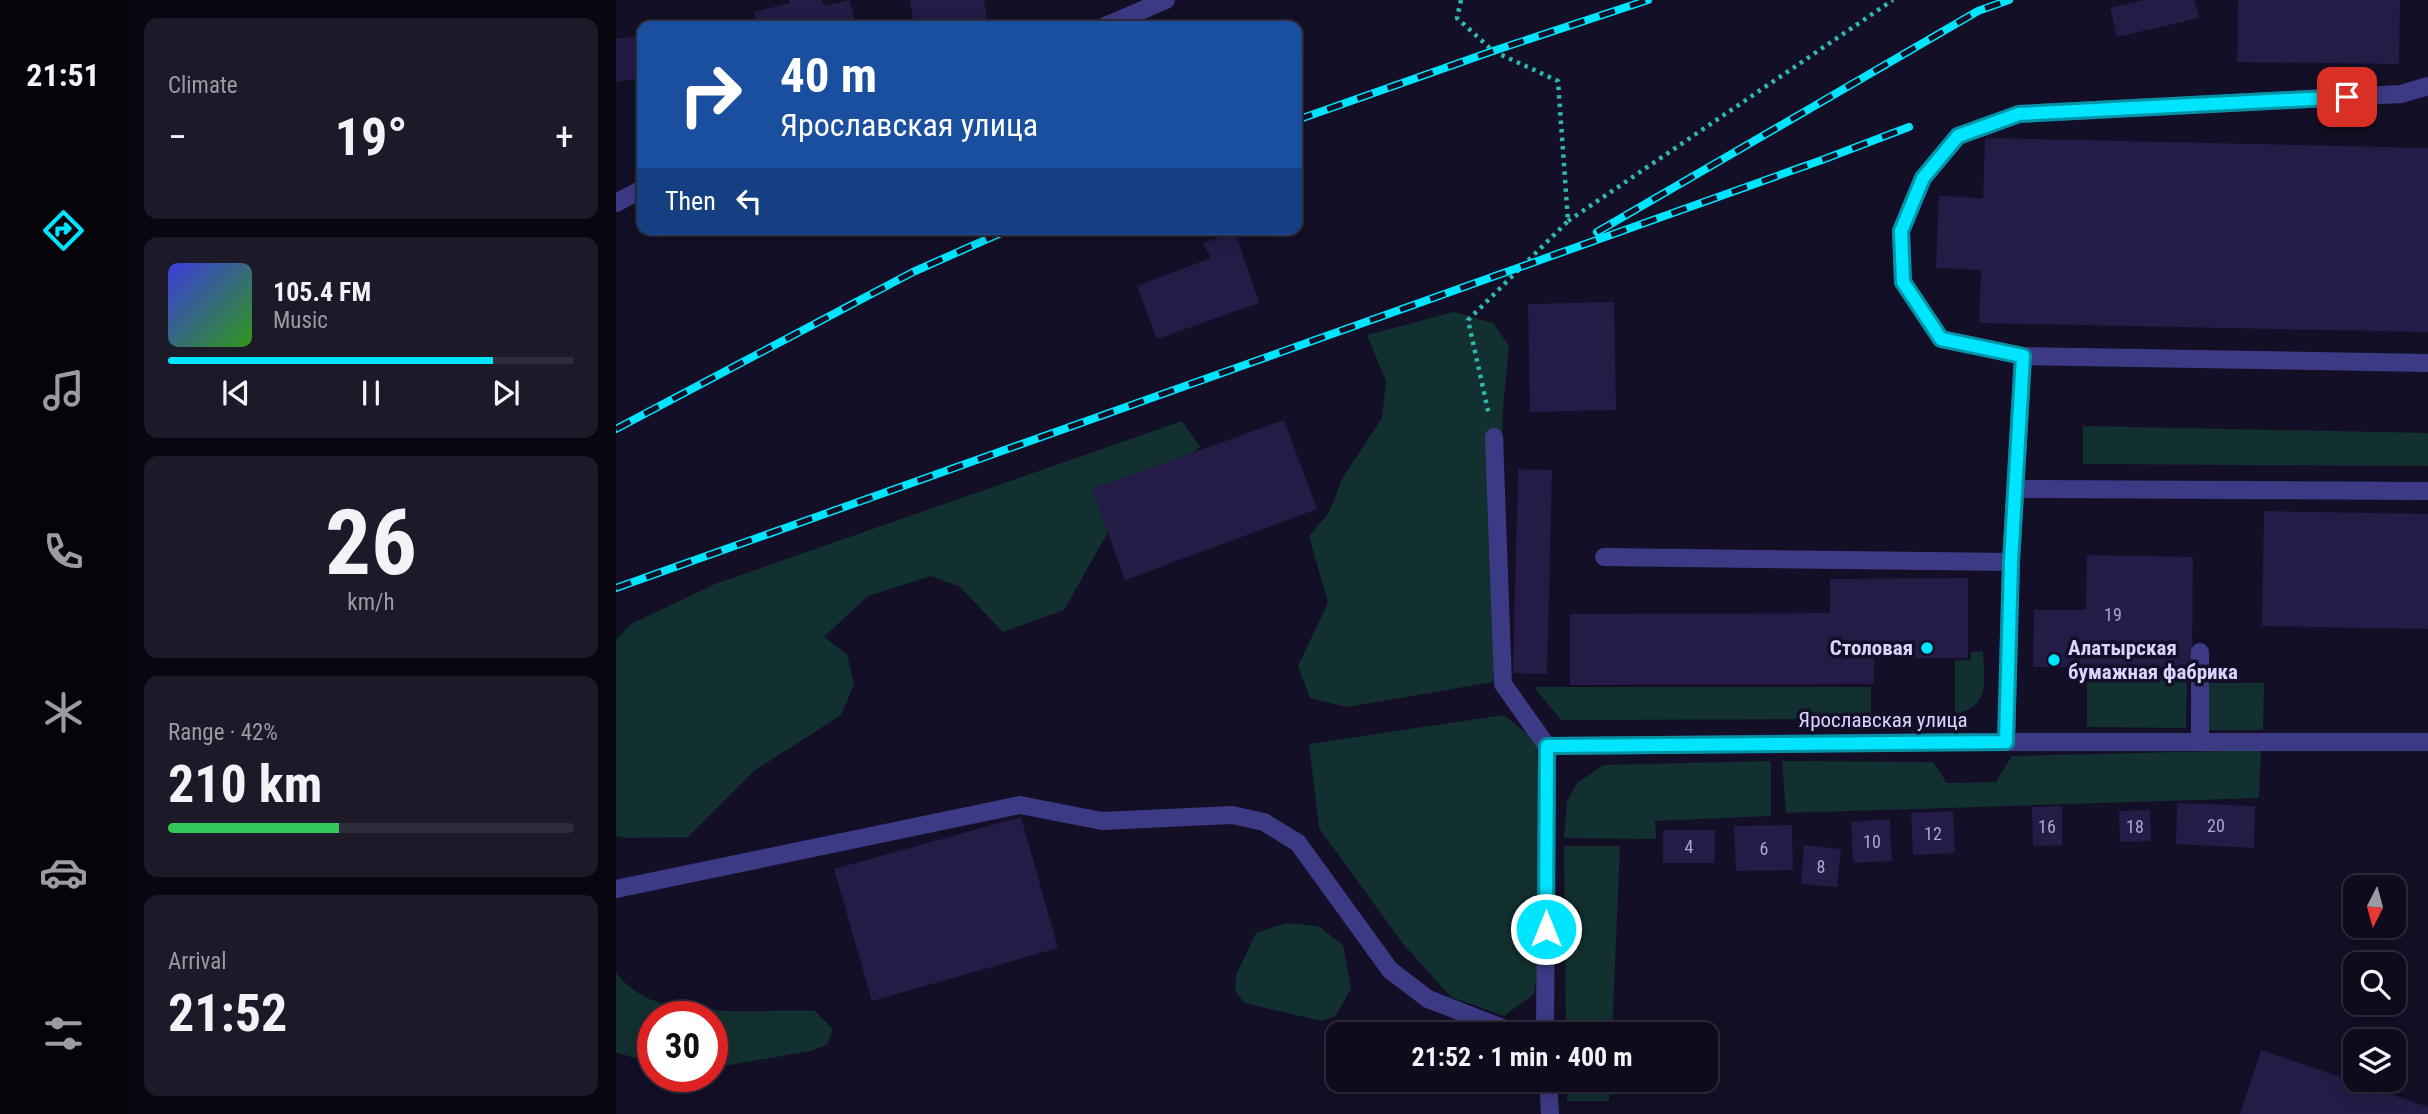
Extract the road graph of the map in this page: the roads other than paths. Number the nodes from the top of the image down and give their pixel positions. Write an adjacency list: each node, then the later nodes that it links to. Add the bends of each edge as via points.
1 (1166, 0): 2 (street)
2 (1117, 21)
3 (2428, 86): 6 (street, via 2401,94 2019,114 1958,136 1923,178 1901,231 1903,282 1941,339)
4 (637, 192): 5 (street)
5 (616, 203)
6 (2023, 356): 7 (street); 9 (street)
7 (2428, 362)
8 (1494, 437): 17 (street, via 1503,684)
9 (2015, 489): 10 (street); 12 (street)
10 (2428, 491)
11 (1604, 557): 12 (street)
12 (2011, 562): 15 (street)
13 (2200, 652): 14 (street)
14 (2200, 741): 15 (street, Ярославская улица); 16 (street, Ярославская улица)
15 (2006, 742): 17 (street, Ярославская улица)
16 (2428, 742)
17 (1547, 746): 20 (street)
18 (616, 889): 19 (street, via 1020,805 1102,821 1232,815 1264,822 1298,843 1390,970 1428,999)
19 (1487, 1022)
20 (1545, 1022)
21 (1549, 1092): 22 (street)
22 (1550, 1114)

